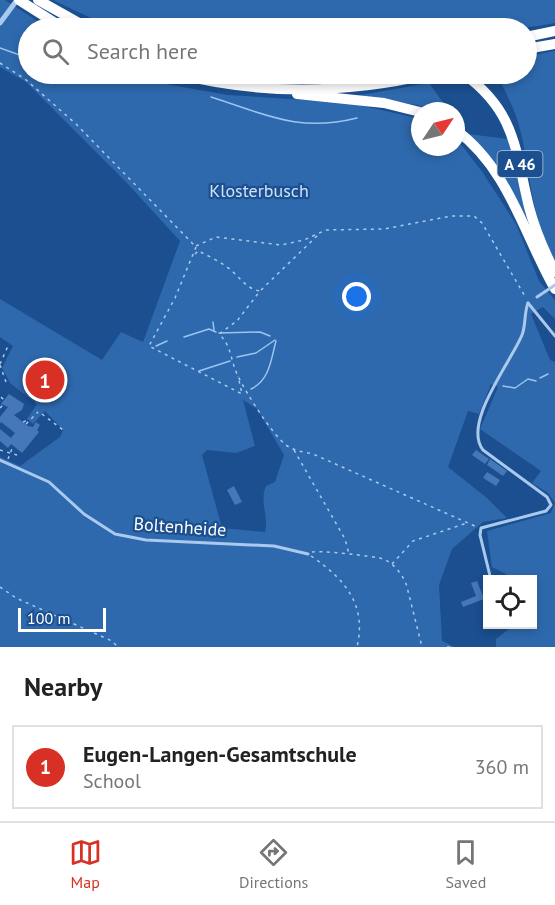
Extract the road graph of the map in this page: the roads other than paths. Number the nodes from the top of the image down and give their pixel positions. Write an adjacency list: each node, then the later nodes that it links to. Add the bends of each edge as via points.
1 (18, 0): 3 (highway); 5 (street)
2 (38, 0): 4 (highway)
3 (47, 18)
4 (70, 18)
5 (0, 23)
6 (555, 31): 7 (highway)
7 (537, 35)
8 (555, 44): 9 (highway)
9 (537, 47)
10 (224, 84): 13 (highway)
11 (372, 84): 13 (highway)
12 (476, 84): 16 (highway, A 46, via 497,105 511,129)
13 (276, 89): 14 (highway)
14 (411, 109)
15 (465, 138): 16 (highway, via 499,176)
16 (540, 253): 17 (highway); 18 (highway)
17 (555, 272)
18 (555, 287): 19 (lane, bridge)
19 (528, 303): 20 (lane); 23 (lane, via 522,334 491,393 477,440 486,453 547,497 551,505 546,511 482,528 480,536)
20 (555, 336)
21 (0, 460): 22 (lane, Boltenheide, via 49,482 84,514 115,534 146,540 274,546)
22 (308, 554)
23 (490, 575)

